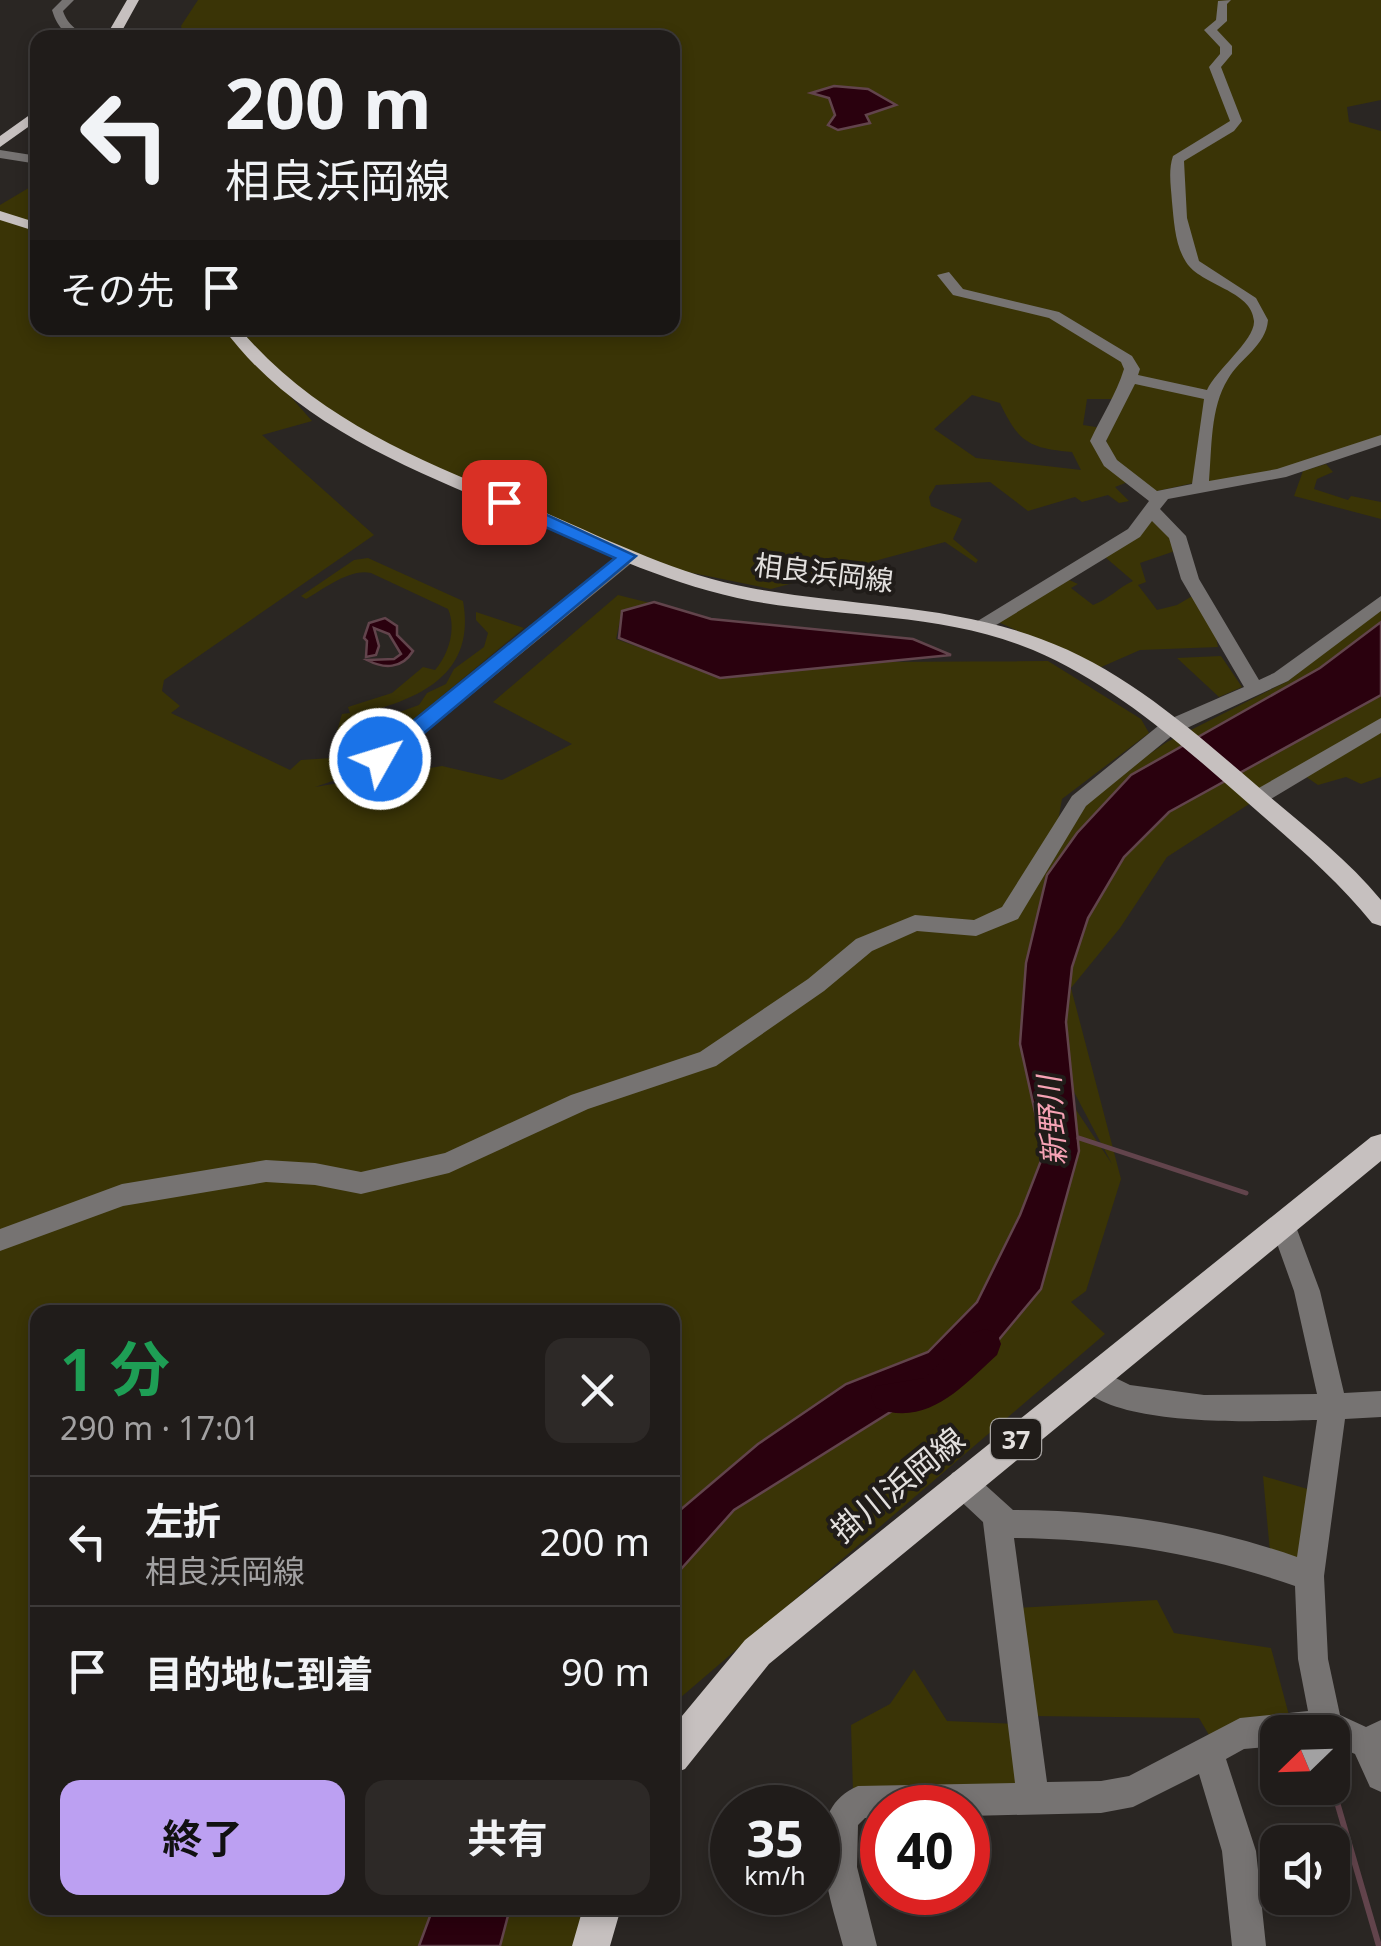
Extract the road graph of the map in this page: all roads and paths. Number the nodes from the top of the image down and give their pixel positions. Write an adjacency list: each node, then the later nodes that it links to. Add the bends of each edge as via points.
1 (69, 0): 4 (street, via 57,10)
2 (134, 0): 5 (main road)
3 (1226, 0): 15 (street, via 1222,22 1210,30 1226,46 1215,67 1236,121 1178,159 1176,172 1191,258 1203,274 1249,300 1261,319)
4 (67, 30)
5 (116, 30)
6 (30, 119): 7 (main road)
7 (0, 144)
8 (0, 154): 9 (street)
9 (30, 159)
10 (0, 215): 11 (main road)
11 (30, 225)
12 (944, 275): 14 (street, via 958,292 1054,315 1104,342 1127,360)
13 (238, 335): 19 (main road, 相良浜岡線, via 285,388 344,428)
14 (1129, 378): 15 (street); 18 (street, via 1098,442 1110,463)
15 (1212, 396): 17 (street)
16 (1381, 440): 17 (street, via 1280,473)
17 (1200, 487): 18 (street)
18 (1154, 504): 21 (street, via 1134,533); 22 (street)
19 (628, 556): 21 (main road, 相良浜岡線, via 744,593); 25 (street)
20 (1381, 602): 22 (street)
21 (982, 626): 24 (main road, 相良浜岡線, via 1092,671)
22 (1255, 690): 24 (street)
23 (1381, 724): 26 (street)
24 (1173, 729): 26 (main road, 相良浜岡線); 30 (street, via 1078,802 1010,913 976,928 915,923 864,945 708,1059 580,1102 449,1163 362,1183 266,1171 122,1195)
25 (380, 759)
26 (1254, 796): 27 (main road, 相良浜岡線)
27 (1381, 917)
28 (1381, 1145): 29 (main road, 掛川浜岡線 / 37)
29 (1283, 1224): 31 (main road, 掛川浜岡線 / 37); 33 (street, via 1312,1304)
30 (0, 1240)
31 (1091, 1379): 33 (street, via 1126,1398 1204,1408); 34 (main road, 掛川浜岡線 / 37)
32 (1381, 1404): 33 (street)
33 (1334, 1407): 36 (street)
34 (962, 1483): 35 (street); 41 (main road, 掛川浜岡線 / 37, via 756,1652)
35 (998, 1516): 36 (street, via 1007,1524 1113,1528 1267,1560); 44 (street)
36 (1309, 1576): 37 (street)
37 (1324, 1715)
38 (1260, 1732): 42 (street, via 1240,1734)
39 (1350, 1732): 40 (street)
40 (1374, 1740): 43 (street)
41 (680, 1746)
42 (1208, 1752): 44 (street, via 1133,1790); 48 (street, via 1239,1852)
43 (1381, 1776)
44 (1033, 1799): 47 (street, via 858,1802 842,1818 840,1867)
45 (600, 1915): 46 (main road)
46 (591, 1946)
47 (860, 1946)
48 (1250, 1946)

